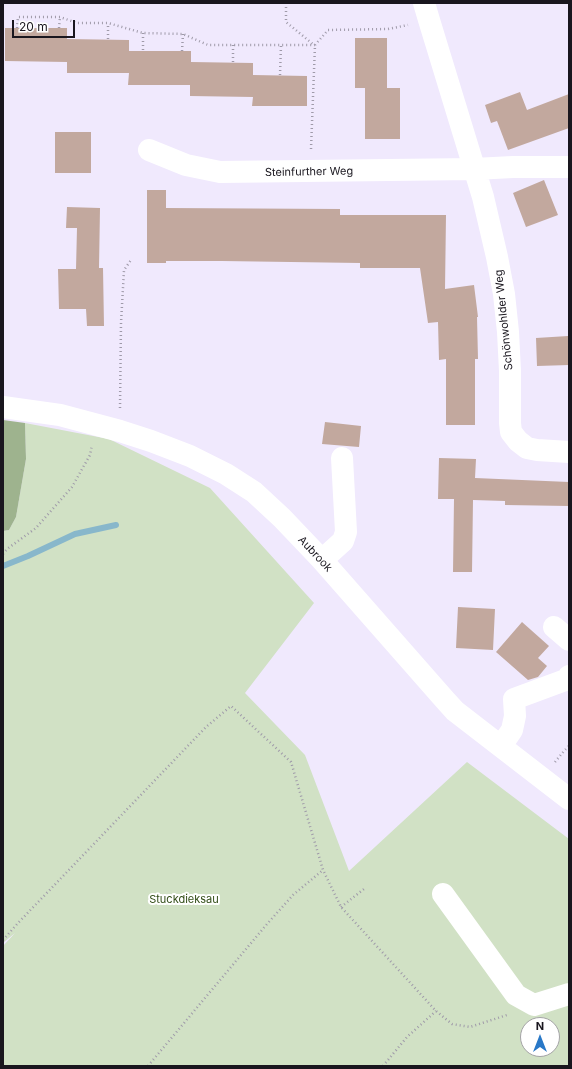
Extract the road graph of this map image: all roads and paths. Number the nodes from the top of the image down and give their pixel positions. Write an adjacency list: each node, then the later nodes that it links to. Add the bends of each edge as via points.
1 (286, 3): 12 (path, via 286,22)
2 (426, 12): 12 (path, via 388,29 328,30); 19 (street, Schönwohlder Weg)
3 (60, 17): 4 (path, via 77,23); 5 (path, via 18,17); 6 (path)
4 (108, 23): 7 (path); 9 (path)
5 (17, 28)
6 (59, 28)
7 (143, 33): 8 (path); 13 (path)
8 (183, 34): 10 (path, via 208,45); 14 (path)
9 (108, 39)
10 (233, 45): 11 (path); 15 (path)
11 (281, 45): 12 (path); 16 (path)
12 (315, 45): 20 (path)
13 (143, 51)
14 (182, 51)
15 (233, 62)
16 (280, 75)
17 (149, 150): 20 (street, Steinfurther Weg, via 186,165 220,172)
18 (569, 167): 19 (street)
19 (474, 169): 20 (street, Steinfurther Weg); 25 (street, Schönwohlder Weg, via 498,257 504,294 510,370 511,432 518,442 527,448)
20 (310, 172)
21 (131, 260): 23 (path, via 124,270)
22 (3, 407): 24 (street, Aubrook, via 60,415)
23 (120, 412)
24 (97, 425): 27 (path, via 90,454 72,487 36,528); 28 (street, Aubrook, via 151,441 226,474 254,492)
25 (569, 452)
26 (342, 458): 28 (street, via 346,532 343,541)
27 (3, 554)
28 (322, 560): 30 (street, Aubrook, via 455,711)
29 (569, 676): 30 (street, via 568,679 514,699 515,716 512,730)
30 (501, 746): 33 (street, Aubrook)
31 (569, 746): 32 (path)
32 (564, 751)
33 (569, 799)
34 (323, 870): 37 (path); 38 (path, via 291,762 231,706 206,727); 42 (path, via 293,895 267,924)
35 (364, 889): 37 (path)
36 (443, 894): 40 (street, via 516,995)
37 (341, 907): 41 (path)
38 (3, 940)
39 (569, 994): 40 (street)
40 (534, 1005): 41 (path, via 470,1027 452,1024)
41 (436, 1011): 43 (path, via 407,1037)
42 (148, 1066)
43 (383, 1066)

